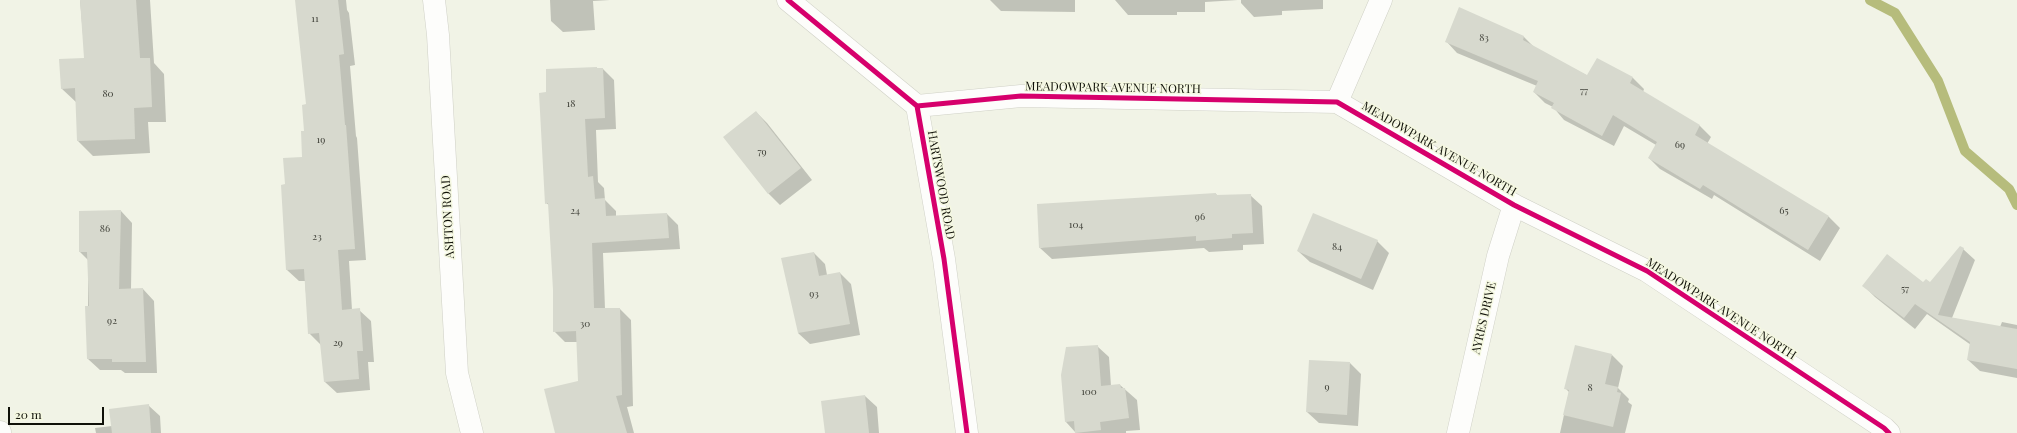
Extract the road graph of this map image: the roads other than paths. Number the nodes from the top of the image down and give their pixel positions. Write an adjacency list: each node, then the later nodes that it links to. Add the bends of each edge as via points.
1 (434, 0): 7 (street, ASHTON ROAD, via 458,373)
2 (788, 0): 5 (street)
3 (1381, 0): 4 (street)
4 (1337, 102): 5 (street, MEADOWPARK AVENUE NORTH, via 1021,96); 6 (street, MEADOWPARK AVENUE NORTH)
5 (917, 106): 8 (street, HARTSWOOD ROAD, via 944,259)
6 (1514, 205): 9 (street, AYRES DRIVE, via 1498,256); 10 (street, MEADOWPARK AVENUE NORTH, via 1647,271)
7 (472, 433)
8 (967, 433)
9 (1458, 433)
10 (1889, 433)

